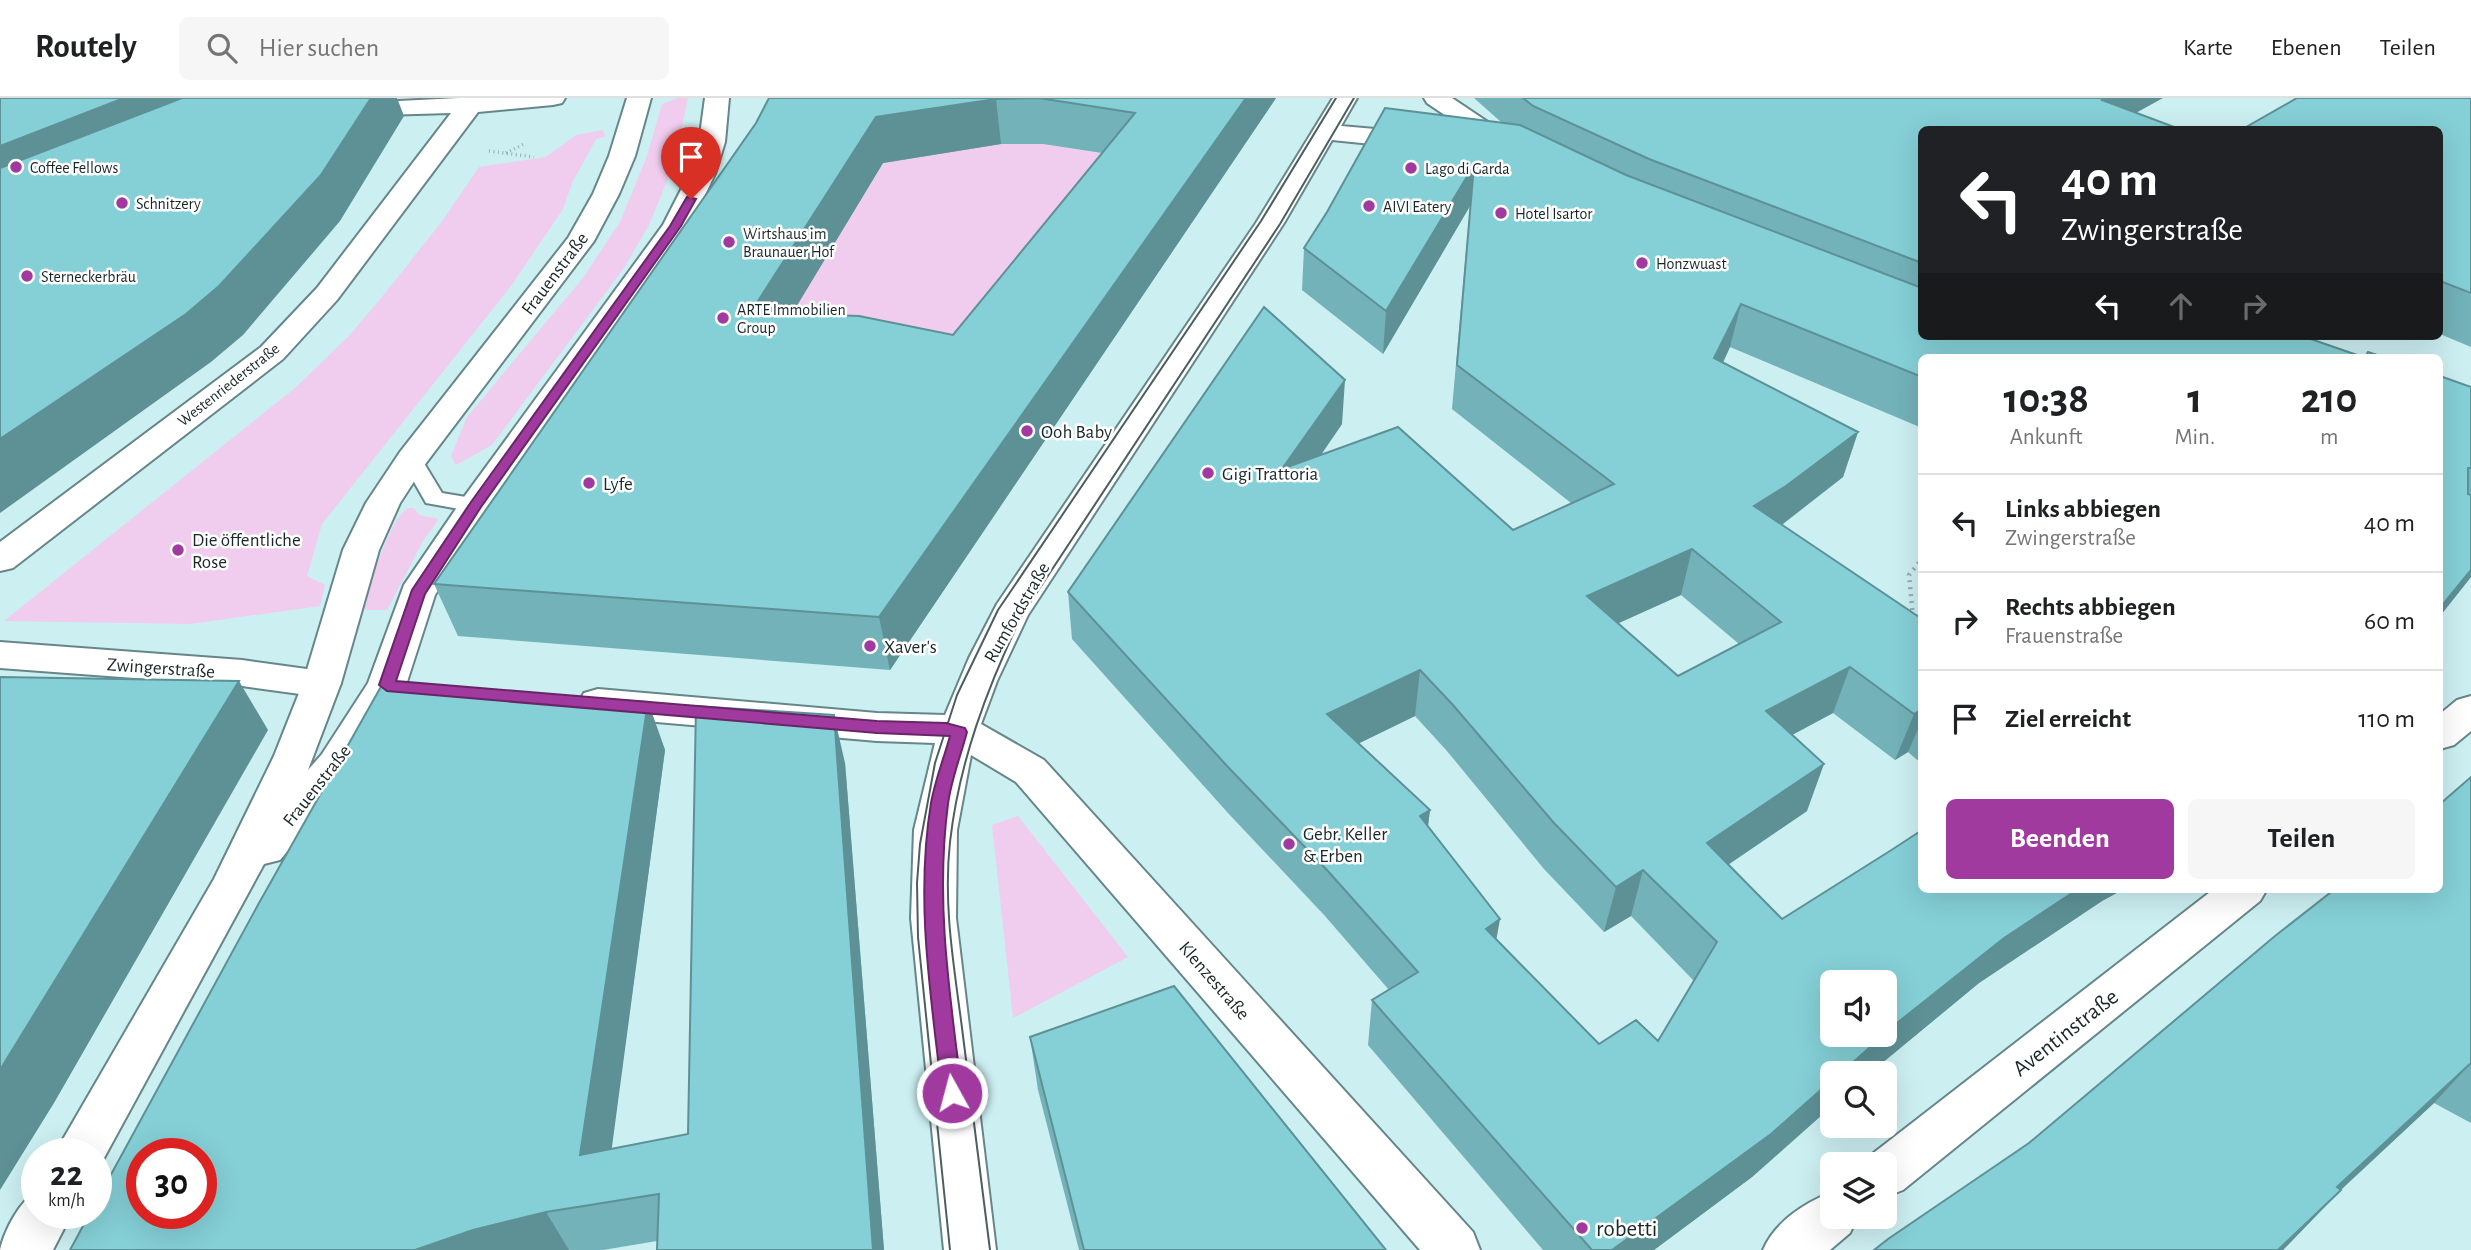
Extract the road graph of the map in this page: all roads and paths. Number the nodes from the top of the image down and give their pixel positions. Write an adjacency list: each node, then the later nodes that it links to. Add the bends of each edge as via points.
1 (553, 98): 6 (street)
2 (639, 98): 13 (street, Frauenstraße, via 622,156 580,241)
3 (717, 98): 14 (street, Frauenstraße, via 712,142 702,174 676,226)
4 (1345, 98): 8 (street, Rumfordstraße)
5 (1436, 98): 11 (street, via 1523,156)
6 (470, 105): 7 (street); 15 (street, Westenriederstraße, via 327,294 272,353)
7 (318, 111)
8 (1326, 132): 10 (street); 22 (street, Rumfordstraße, via 1240,270 1010,613)
9 (533, 140): 12 (path)
10 (1440, 142)
11 (1466, 144)
12 (505, 153)
13 (412, 458): 14 (lane, via 434,498); 19 (street, Frauenstraße, via 383,503 361,550)
14 (476, 505): 24 (street, Frauenstraße, via 417,594 402,687)
15 (0, 560)
16 (1918, 564): 17 (path, via 1909,575 1913,621)
17 (1905, 615)
18 (0, 655): 19 (street, Zwingerstraße)
19 (322, 683): 24 (street, Frauenstraße, via 294,757)
20 (557, 699): 22 (street)
21 (2471, 710): 23 (street)
22 (959, 732): 31 (street, Rumfordstraße, via 940,802 932,881 934,935); 32 (street, Klenzestraße, via 1030,771)
23 (2443, 733)
24 (232, 887): 26 (street, Frauenstraße)
25 (2240, 893): 27 (street, Aventinstraße)
26 (89, 1138)
27 (1897, 1164)
28 (1820, 1225): 33 (street)
29 (37, 1229): 30 (street)
30 (25, 1250)
31 (970, 1250)
32 (1454, 1250)
33 (1789, 1250)

